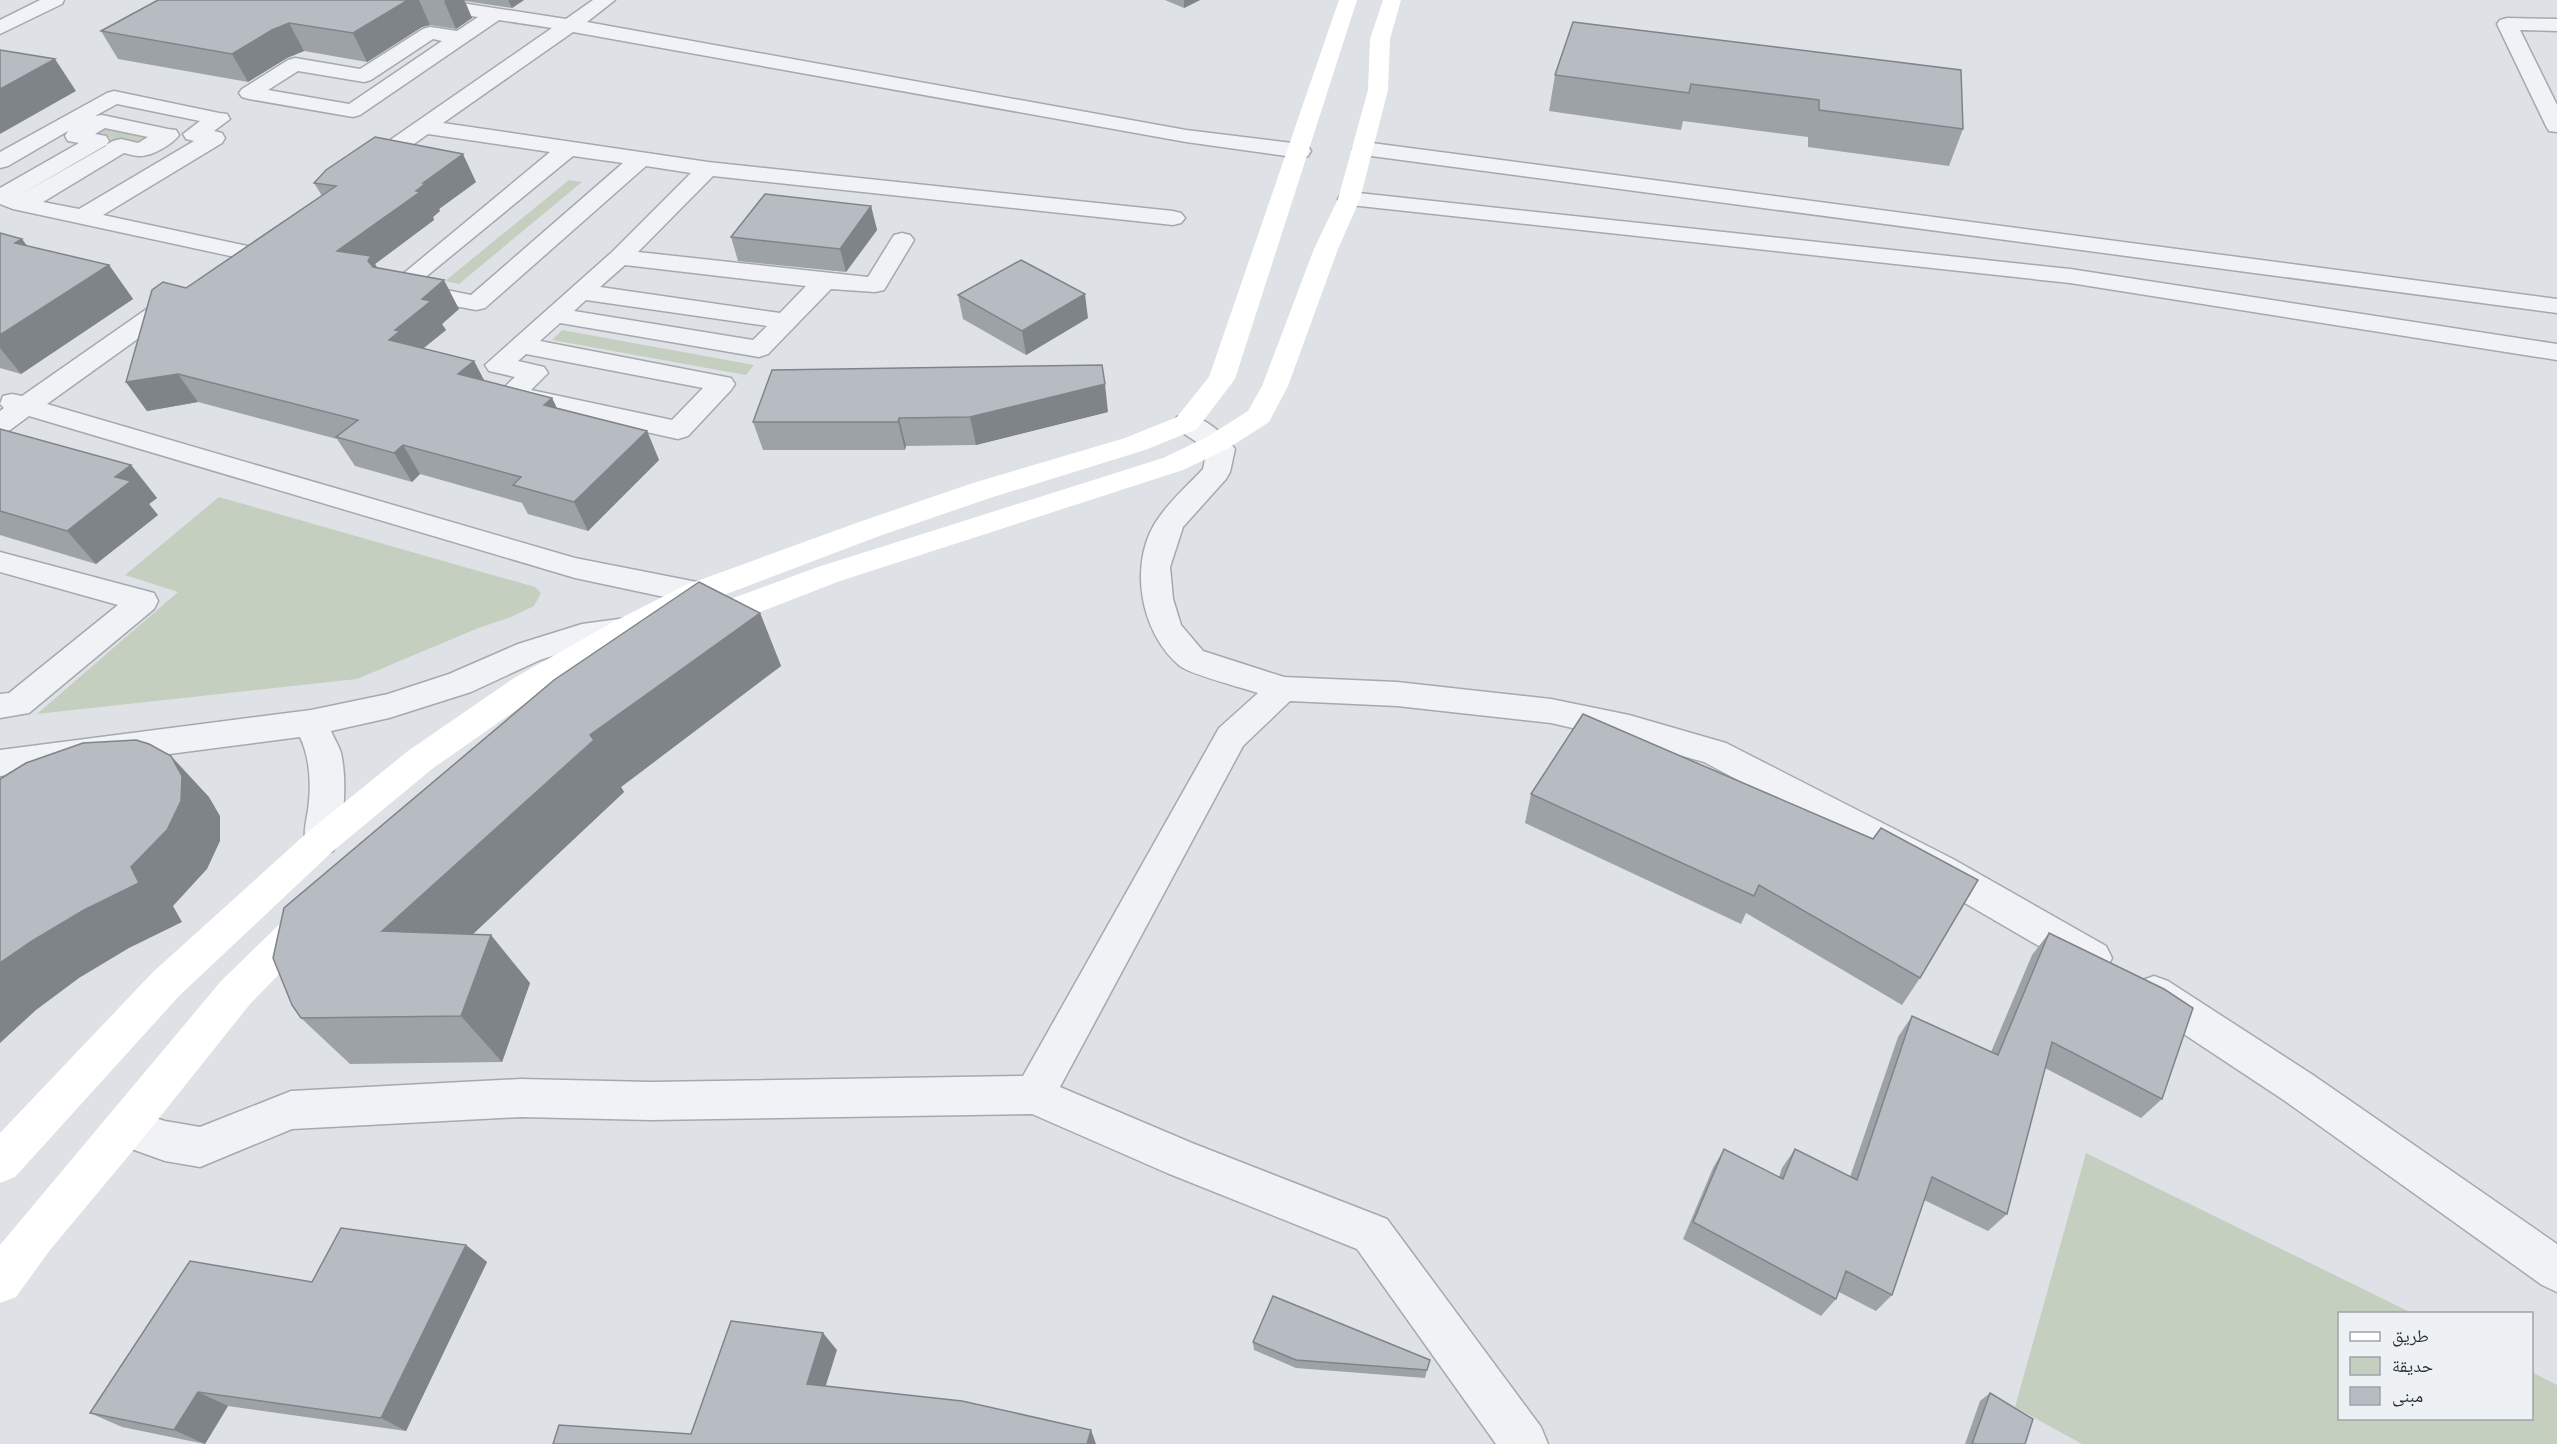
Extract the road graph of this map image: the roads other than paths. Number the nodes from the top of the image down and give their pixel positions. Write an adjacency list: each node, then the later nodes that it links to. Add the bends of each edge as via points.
1 (55, 0): 10 (street)
2 (404, 0): 6 (street)
3 (606, 0): 9 (street)
4 (1348, 0): 21 (main road)
5 (1392, 0): 20 (main road, via 1380,39 1378,90)
6 (495, 15): 9 (street); 12 (street)
7 (2533, 25): 8 (street); 11 (street); 17 (street, via 2507,24 2541,74)
8 (2557, 25)
9 (568, 26): 18 (street); 21 (street, via 1174,134)
10 (0, 28)
11 (2557, 37)
12 (461, 38): 13 (street); 15 (street, via 430,33 364,76 295,64 249,93)
13 (432, 57): 14 (street); 15 (street)
14 (463, 63)
15 (353, 111): 16 (street)
16 (384, 116)
17 (2557, 126)
18 (423, 127): 19 (street); 25 (street)
19 (568, 149): 22 (street); 22 (street, via 398,288 476,303)
20 (1364, 149): 27 (main road); 39 (street)
21 (1300, 151): 45 (main road, via 1222,379)
22 (641, 159): 24 (street)
23 (0, 161): 29 (street, via 114,97 219,119 194,134 214,138)
24 (708, 169): 30 (street); 32 (street)
25 (348, 180)
26 (0, 198): 28 (street); 28 (street, via 98,141 76,136 102,121 168,135 141,150 121,146)
27 (1348, 199): 43 (street, via 2070,276); 47 (main road, via 1275,386 1259,416)
28 (23, 204): 29 (street)
29 (83, 218): 33 (street, via 254,245)
30 (1173, 218)
31 (902, 240): 35 (street, via 875,285)
32 (620, 257): 34 (street); 35 (street)
33 (216, 272)
34 (600, 274): 37 (street); 38 (street)
35 (825, 281): 38 (street)
36 (197, 285): 44 (street)
37 (581, 292): 40 (street); 41 (street)
38 (806, 300): 41 (street)
39 (2557, 306)
40 (555, 315): 41 (street, via 759,349); 42 (street)
41 (786, 321)
42 (522, 345): 42 (street, via 498,365 535,373 510,394 678,430 722,384)
43 (2557, 352)
44 (13, 402): 46 (street); 49 (street, via 575,568)
45 (1187, 423): 47 (street); 49 (main road, via 1135,444 983,490)
46 (0, 424)
47 (1217, 443): 51 (main road, via 1173,464 829,574 736,609); 52 (street, via 1221,449 1216,472 1170,523 1163,538 1155,567 1158,598 1167,629 1192,660)
48 (0, 562): 53 (street, via 142,600 16,704)
49 (697, 593): 50 (main road)
50 (626, 629): 54 (street, via 529,652 460,683 389,706); 56 (main road, via 525,687 420,760)
51 (683, 638)
52 (1283, 689): 58 (street, via 1231,737); 61 (street, via 1397,694 1551,711 1714,752 1930,864 2124,976 2299,1088)
53 (0, 706)
54 (311, 723): 55 (street); 56 (street, via 324,753 327,799)
55 (0, 763)
56 (321, 841): 60 (main road, via 166,984)
57 (324, 904): 59 (main road, via 236,992)
58 (1034, 1095): 59 (street, via 651,1101 521,1098 291,1110 200,1147); 63 (street, via 1372,1234)
59 (126, 1128): 62 (main road)
60 (0, 1162)
61 (2557, 1270)
62 (0, 1281)
63 (1524, 1444)

